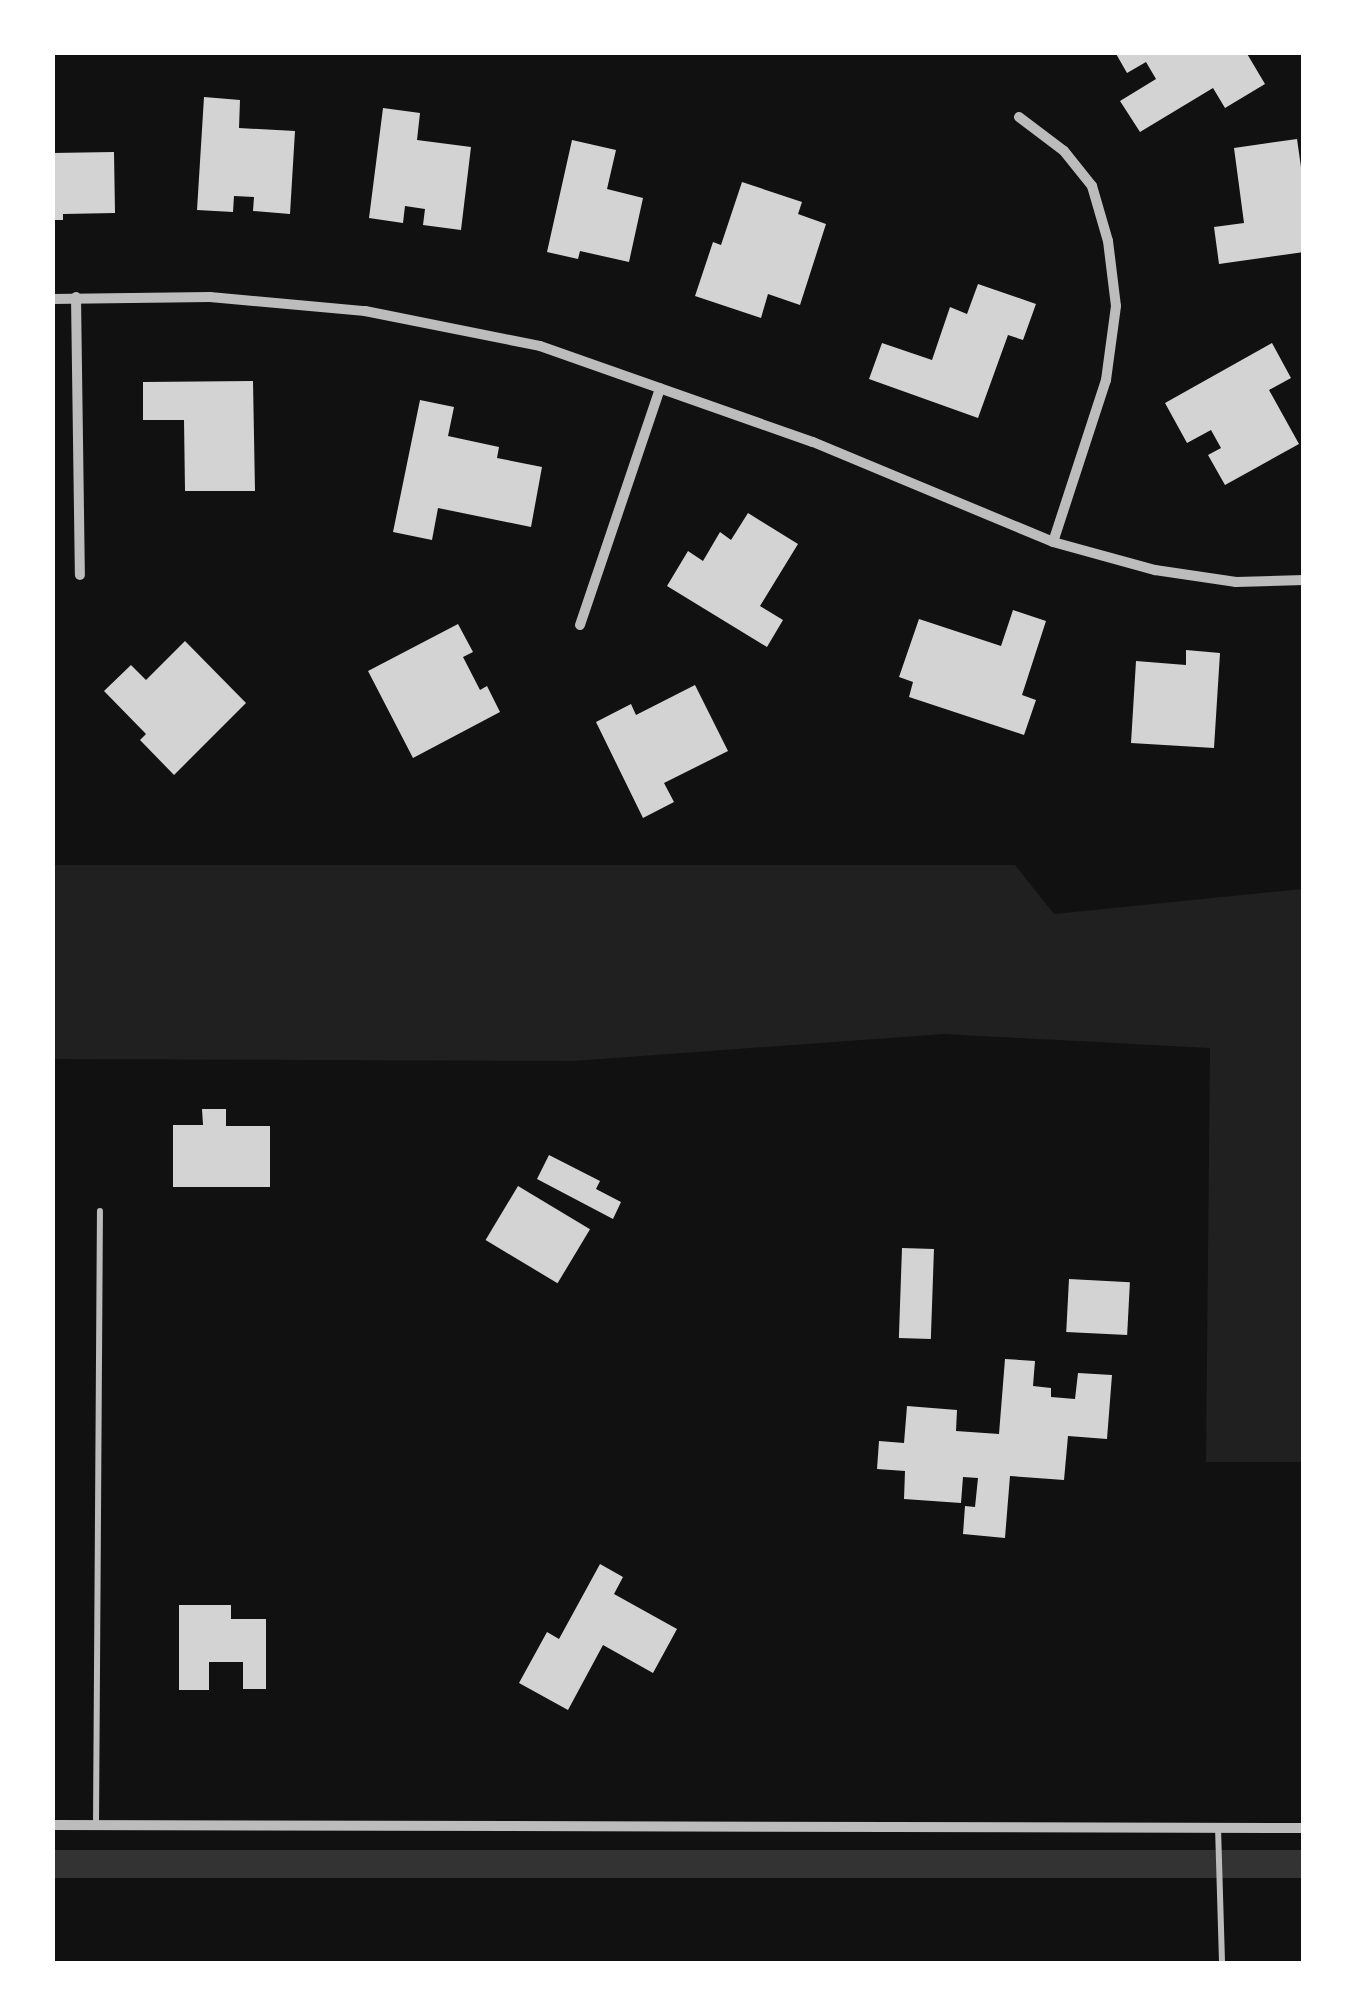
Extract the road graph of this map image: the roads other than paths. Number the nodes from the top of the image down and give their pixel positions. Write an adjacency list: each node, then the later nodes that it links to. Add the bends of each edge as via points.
1 (1020, 118): 5 (street, via 1064,151 1092,186 1116,306 1106,380)
2 (76, 297): 3 (street); 4 (street, via 210,297 365,311 540,346); 6 (street)
3 (52, 299)
4 (660, 388): 5 (street, via 813,442); 8 (street)
5 (1054, 542): 7 (street, via 1204,578)
6 (80, 575)
7 (1304, 580)
8 (580, 625)
9 (100, 1210): 11 (lane)
10 (52, 1825): 11 (street)
11 (96, 1825): 12 (street)
12 (1218, 1828): 13 (street); 14 (lane)
13 (1304, 1828)
14 (1222, 1964)

